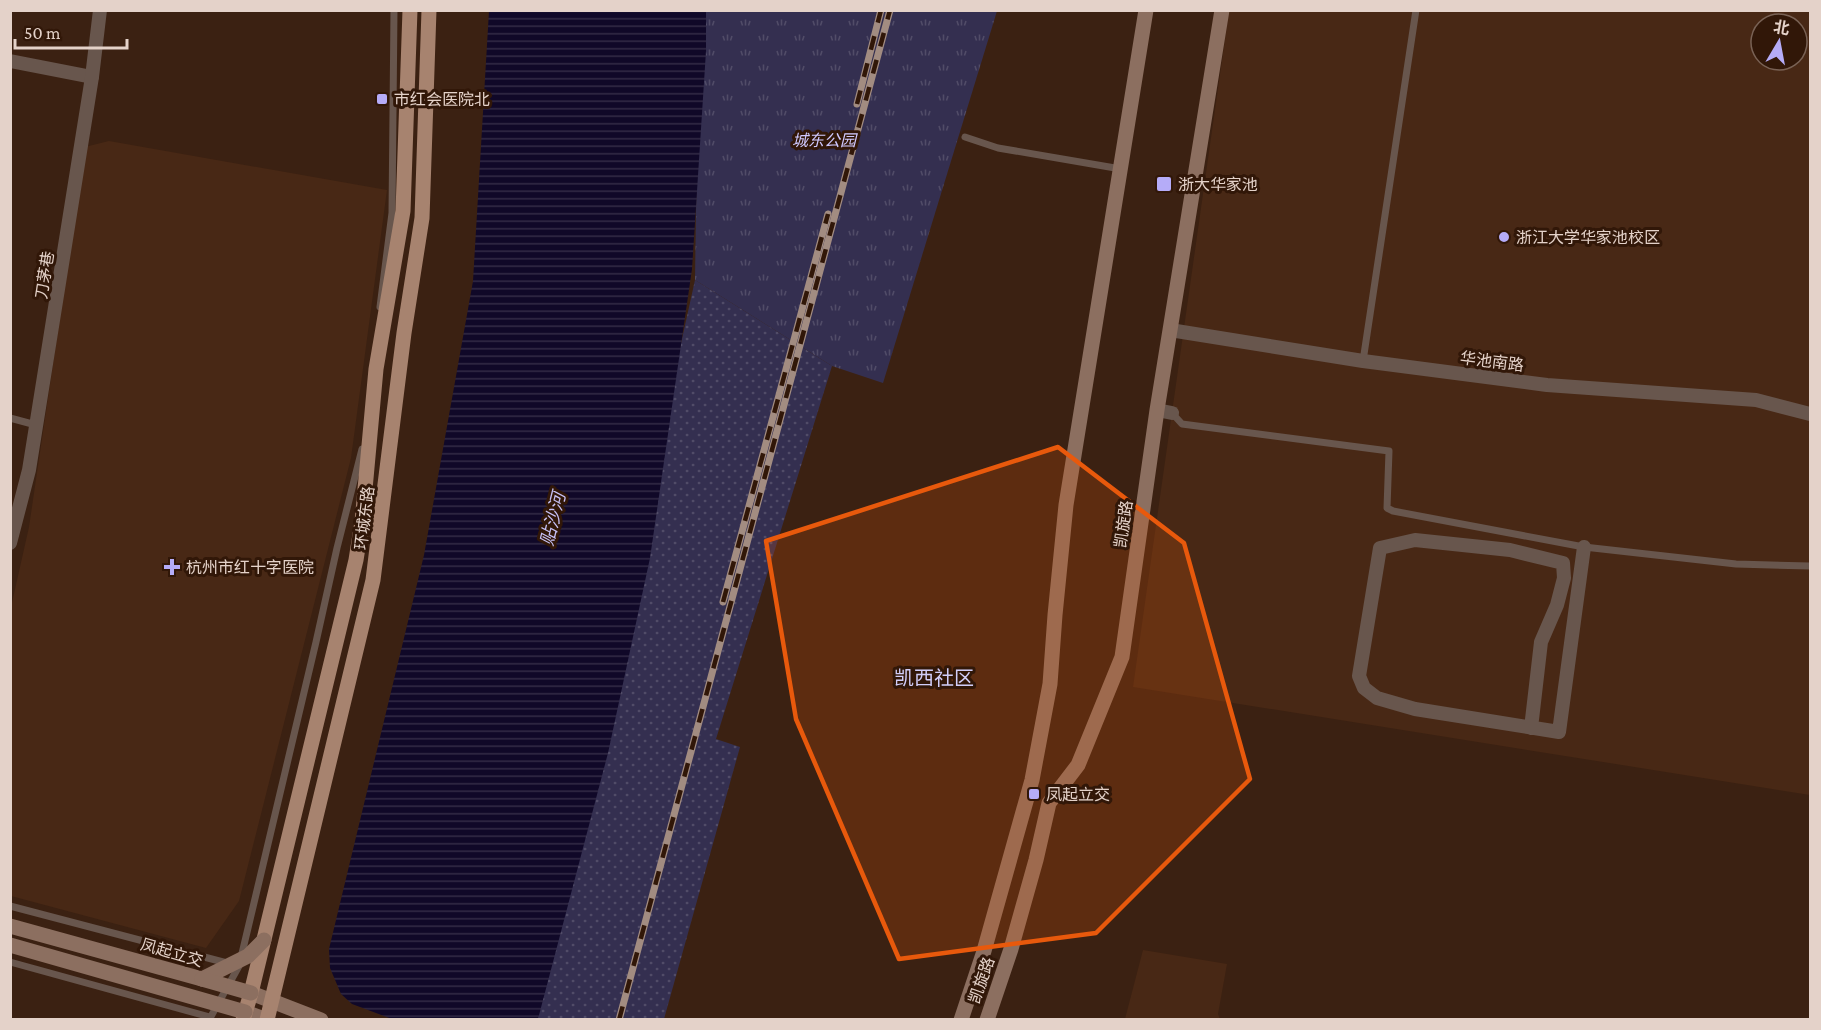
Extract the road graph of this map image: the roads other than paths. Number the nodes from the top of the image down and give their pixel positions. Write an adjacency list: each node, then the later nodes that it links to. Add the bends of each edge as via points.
1 (100, 10): 9 (street, 刀茅巷)
2 (394, 10): 14 (lane, 环城东路, via 392,213 381,292)
3 (410, 10): 14 (main road, 环城东路, via 403,211)
4 (429, 10): 31 (main road, 环城东路, via 422,218 373,580)
5 (1146, 10): 11 (main road)
6 (1222, 10): 12 (main road, 凯旋路)
7 (1416, 10): 13 (lane)
8 (10, 61): 9 (street)
9 (92, 77): 18 (street, 刀茅巷)
10 (965, 137): 11 (lane, via 999,148)
11 (1121, 169): 36 (main road, via 1066,505 1050,684 1032,780)
12 (1170, 330): 13 (street, 华池南路); 15 (main road, 凯旋路)
13 (1363, 361): 16 (street, 华池南路, via 1547,385 1756,400)
14 (373, 407): 25 (main road, 环城东路, via 356,560); 28 (lane, 环城东路)
15 (1164, 412): 20 (lane, via 1182,424 1389,451 1387,508 1393,511); 37 (main road, 凯旋路, via 1122,657 1078,765 1049,803 1011,949)
16 (1810, 414)
17 (10, 418): 18 (lane)
18 (36, 425): 19 (street, 刀茅巷)
19 (10, 543)
20 (1584, 547): 21 (lane, via 1736,564); 22 (street, via 1559,732)
21 (1810, 566)
22 (1531, 728): 22 (street, via 1541,642 1557,605 1564,578 1563,563 1510,550 1415,540 1380,548 1359,676 1364,688 1377,698 1415,709)
23 (10, 906): 28 (lane)
24 (10, 926): 29 (main road, 凤起立交)
25 (264, 940): 29 (main road, bridge, via 248,956); 30 (main road, 环城东路)
26 (10, 945): 32 (main road, bridge)
27 (10, 962): 33 (lane)
28 (238, 966): 33 (lane, 环城东路)
29 (202, 979): 30 (main road, 凤起立交, bridge)
30 (251, 993): 31 (main road, 凤起立交); 32 (main road, 环城东路)
31 (273, 1001): 34 (main road, 环城东路); 35 (main road, 凤起立交)
32 (244, 1016): 34 (main road)
33 (209, 1018)
34 (267, 1019)
35 (321, 1020)
36 (961, 1020)
37 (987, 1020)

